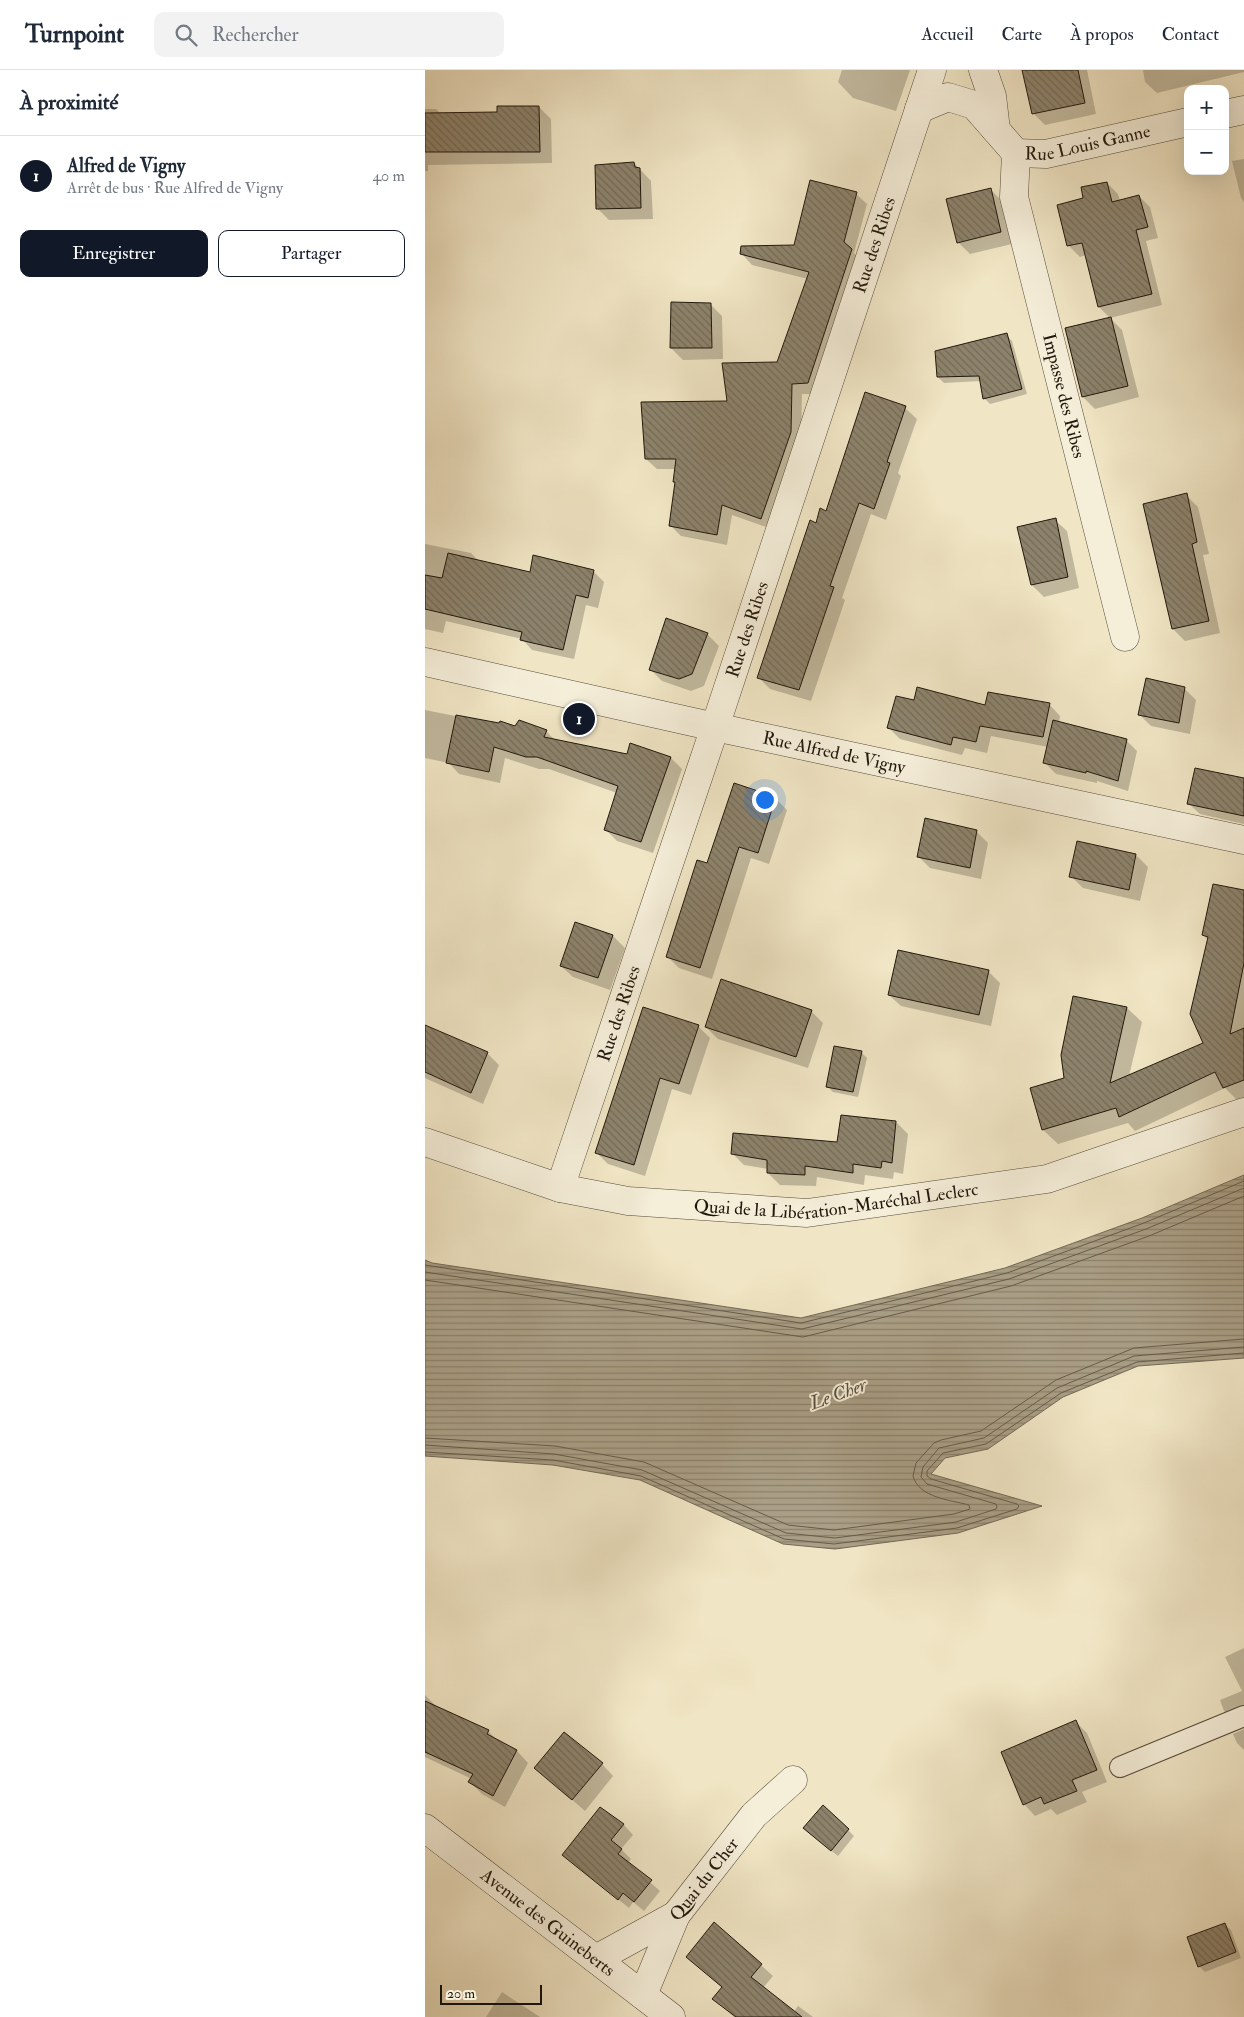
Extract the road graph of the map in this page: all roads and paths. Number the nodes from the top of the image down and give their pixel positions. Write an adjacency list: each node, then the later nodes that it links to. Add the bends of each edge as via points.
1 (932, 70): 3 (street, Rue des Ribes)
2 (983, 70): 7 (street, via 992,96)
3 (919, 110): 7 (street, Rue Louis Ganne, via 948,97 974,105); 11 (street, Rue des Ribes)
4 (1244, 110): 5 (street)
5 (1229, 113)
6 (1184, 123): 8 (street, Rue Louis Ganne, via 1046,154)
7 (997, 130): 8 (street, Rue Louis Ganne)
8 (1015, 153): 9 (street, Impasse des Ribes, via 1014,197)
9 (1125, 637)
10 (425, 662): 11 (street, Rue Alfred de Vigny)
11 (715, 727): 12 (street, Rue Alfred de Vigny); 15 (street, Rue des Ribes)
12 (1244, 840)
13 (1244, 1112): 15 (street, Quai de la Libération-Maréchal Leclerc, via 1047,1179 807,1213 628,1201)
14 (425, 1142): 15 (street, Quai de la Libération-Maréchal Leclerc)
15 (560, 1188)
16 (1244, 1716): 17 (lane)
17 (1121, 1767)
18 (793, 1780): 20 (street, Quai du Cher, via 754,1815)
19 (425, 1828): 21 (street, Avenue des Guineberts)
20 (675, 1915): 21 (street); 22 (street, Quai du Cher)
21 (596, 1959): 22 (street, Avenue des Guineberts)
22 (643, 1995): 23 (street, Avenue des Guineberts)
23 (671, 2017)

